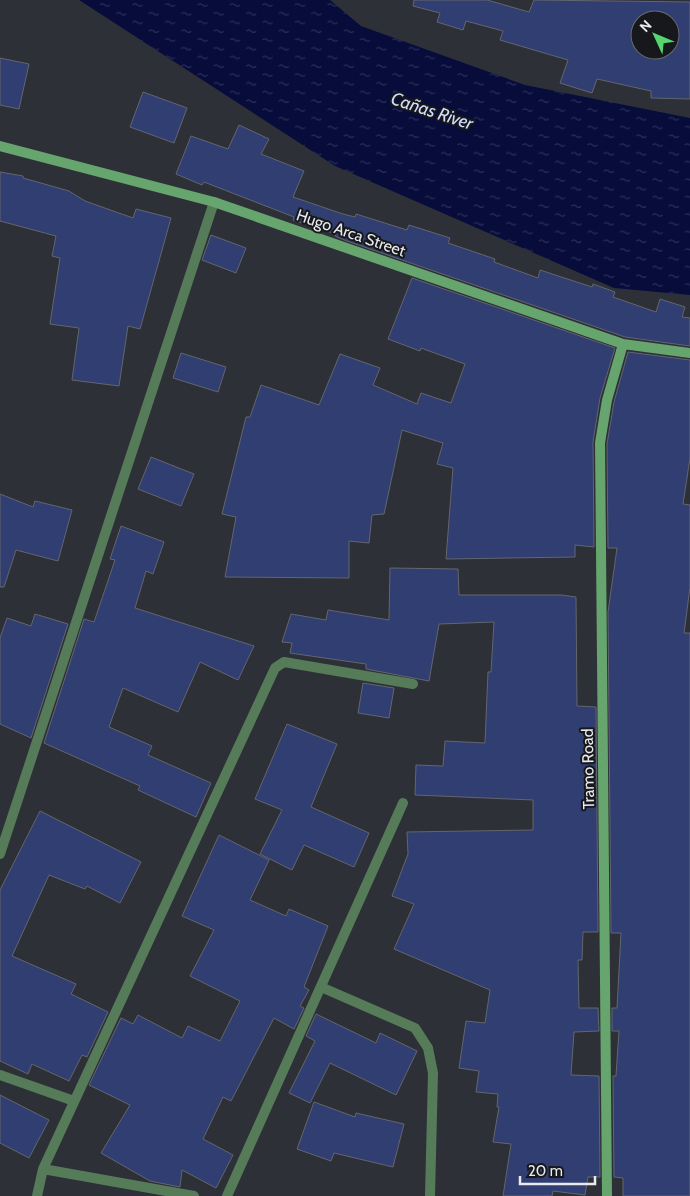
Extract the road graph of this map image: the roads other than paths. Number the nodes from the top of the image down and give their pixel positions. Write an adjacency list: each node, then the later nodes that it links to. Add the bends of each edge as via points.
1 (0, 146): 2 (street, Hugo Arca Street)
2 (214, 202): 3 (street, Hugo Arca Street); 7 (street)
3 (623, 344): 4 (street, Hugo Arca Street); 16 (street, Tramo Road, via 607,400 600,443)
4 (690, 353)
5 (413, 684): 10 (street, via 284,662 275,668)
6 (403, 803): 8 (street)
7 (0, 854)
8 (321, 987): 14 (street); 15 (street, via 415,1028 428,1048 433,1074)
9 (0, 1075): 10 (street)
10 (74, 1101): 11 (street)
11 (43, 1169): 12 (street); 13 (street)
12 (37, 1196)
13 (194, 1196)
14 (227, 1196)
15 (430, 1196)
16 (608, 1196)

